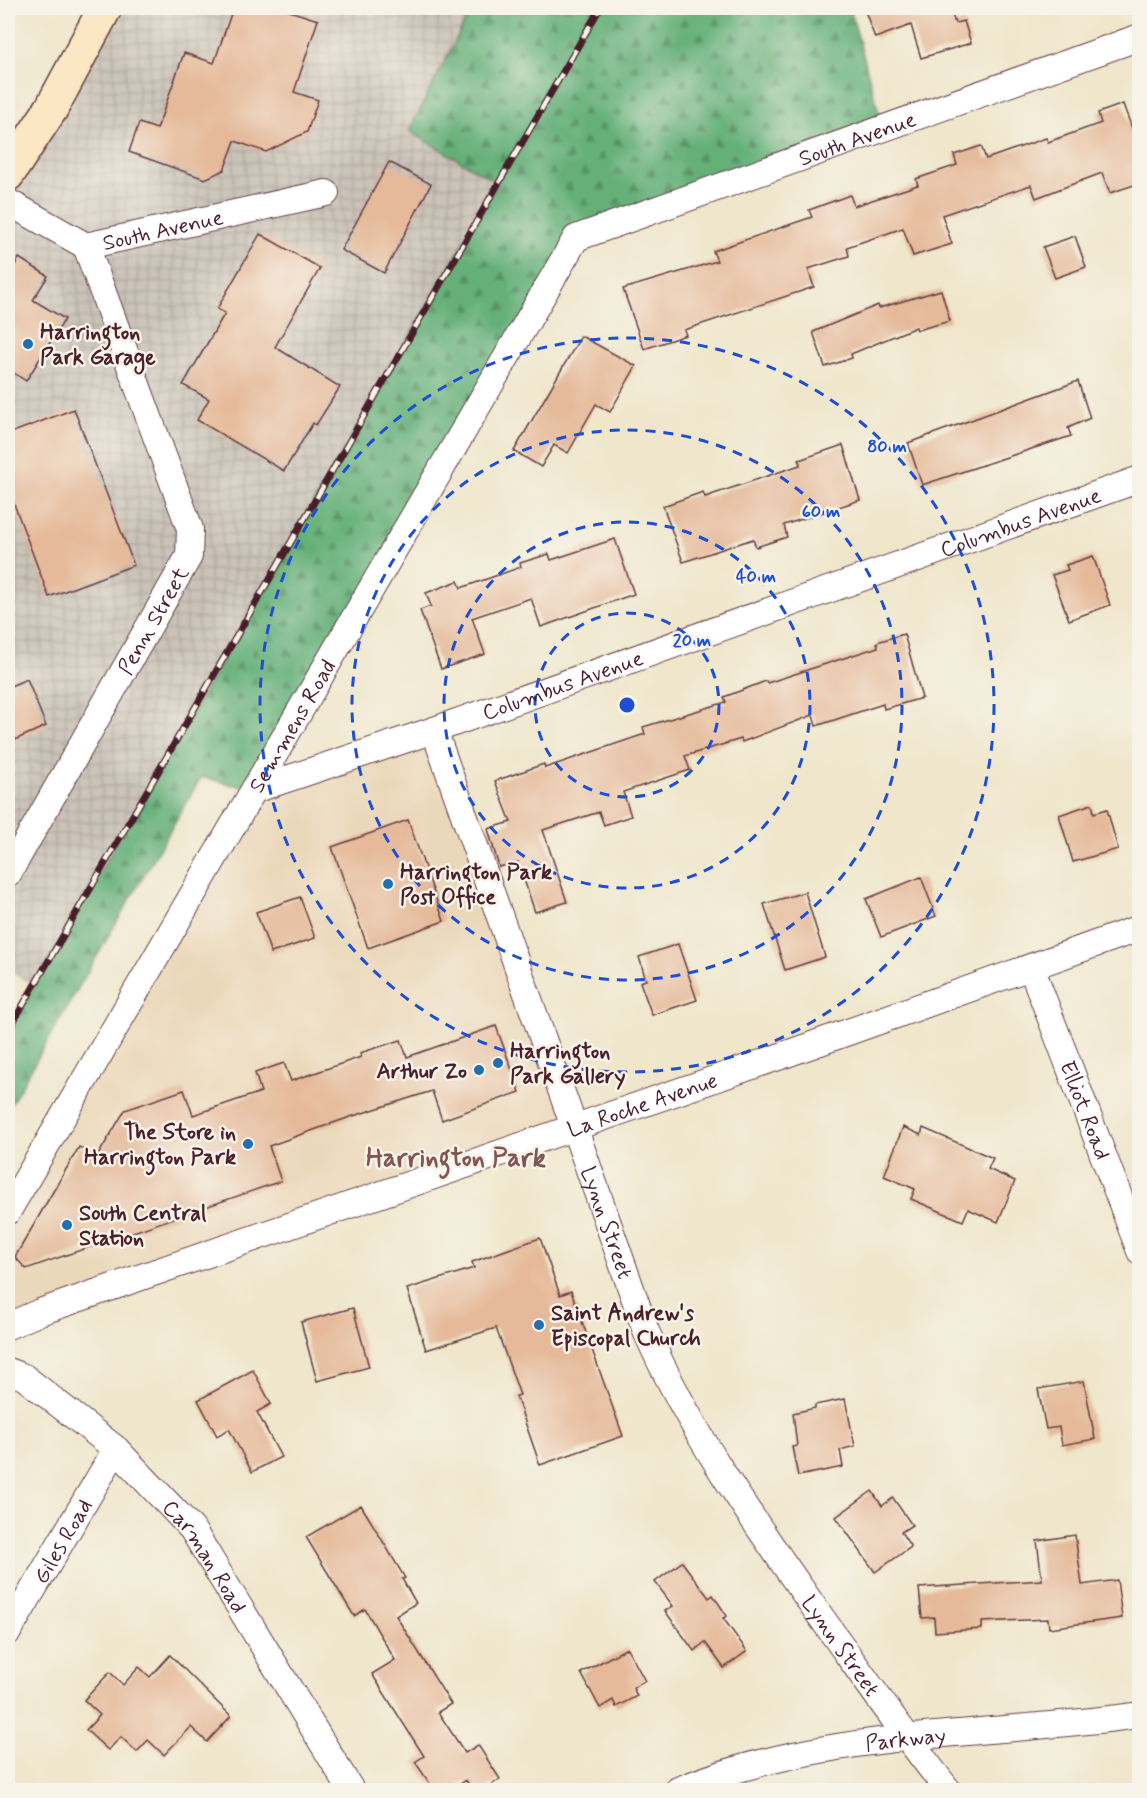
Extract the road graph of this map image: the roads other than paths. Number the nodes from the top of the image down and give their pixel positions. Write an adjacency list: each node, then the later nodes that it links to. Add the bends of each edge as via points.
1 (105, 8): 3 (main road, via 51,109)
2 (1140, 37): 6 (street, South Avenue)
3 (8, 174)
4 (326, 194): 7 (street, South Avenue)
5 (8, 202): 7 (street, South Avenue)
6 (576, 238): 10 (street, Semmens Road)
7 (86, 246): 11 (street, Penn Street, via 190,529 189,556)
8 (1140, 479): 9 (street, Columbus Avenue)
9 (434, 730): 10 (street, Columbus Avenue); 14 (street, Lynn Street)
10 (254, 790): 15 (street, Semmens Road)
11 (8, 874)
12 (1140, 928): 13 (street, La Roche Avenue)
13 (1031, 967): 14 (street, La Roche Avenue); 16 (street, Elliot Road)
14 (572, 1127): 17 (street, La Roche Avenue); 22 (street, Lynn Street, via 646,1331 671,1387 756,1525)
15 (8, 1211)
16 (1140, 1251)
17 (8, 1326)
18 (8, 1371): 19 (street, Carman Road, via 24,1377)
19 (116, 1449): 20 (street, Giles Road); 23 (street, Carman Road, via 192,1529)
20 (8, 1632)
21 (1140, 1715): 22 (street, Parkway)
22 (904, 1736): 24 (street, Parkway, via 795,1754); 25 (street, Lynn Street)
23 (351, 1791)
24 (678, 1791)
25 (948, 1791)

